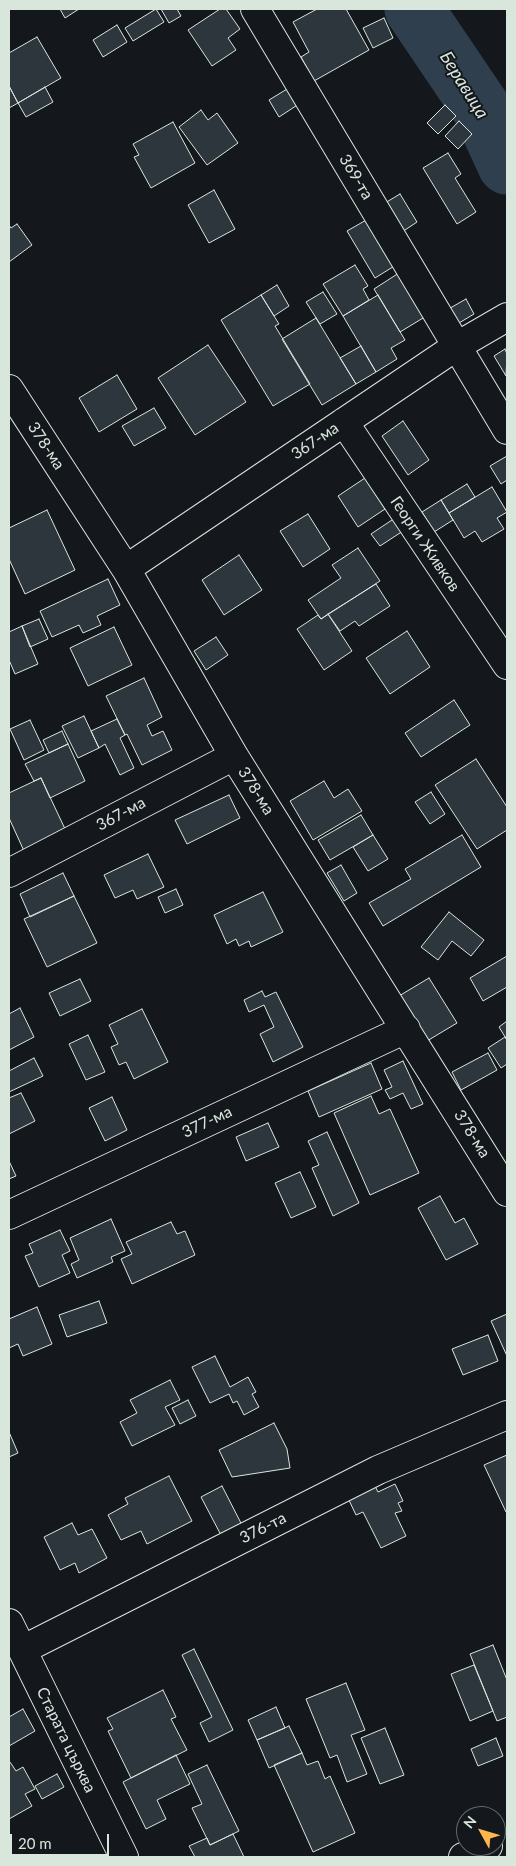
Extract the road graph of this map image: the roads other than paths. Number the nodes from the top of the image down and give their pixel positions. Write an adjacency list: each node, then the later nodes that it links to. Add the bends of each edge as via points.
1 (255, 9): 3 (street, 369-та)
2 (507, 317): 3 (street, 367-ма)
3 (457, 346): 5 (street, 367-ма); 6 (street)
4 (9, 389): 7 (street, 378-ма)
5 (344, 422): 7 (street, 367-ма); 8 (street, Георги Живков)
6 (507, 430)
7 (126, 569): 9 (street, 378-ма)
8 (507, 665)
9 (234, 756): 10 (street, 367-ма); 11 (street, 378-ма)
10 (9, 873)
11 (406, 1029): 12 (street, 378-ма); 13 (street, 377-ма)
12 (507, 1192)
13 (9, 1216)
14 (507, 1415): 16 (street, 376-та, via 378,1470)
15 (9, 1623): 16 (street, Старата църква)
16 (22, 1650): 17 (street, Старата църква)
17 (124, 1857)

